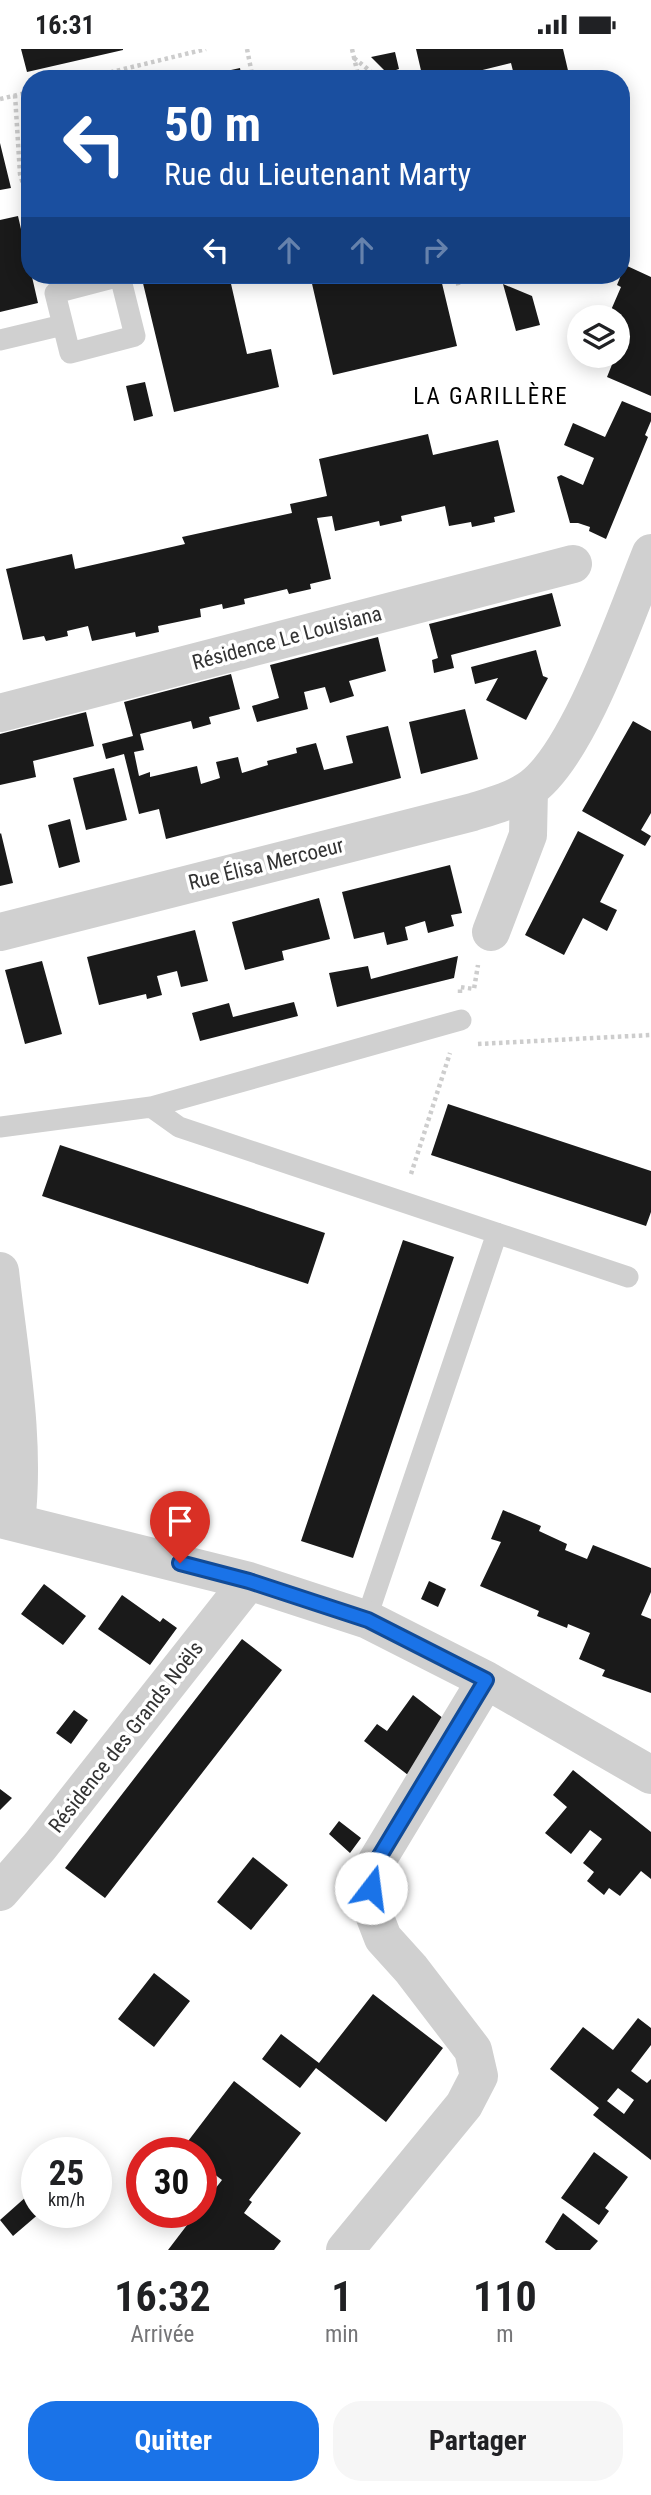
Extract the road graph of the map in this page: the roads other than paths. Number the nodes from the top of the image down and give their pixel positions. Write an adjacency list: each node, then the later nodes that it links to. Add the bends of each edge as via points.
1 (63, 325): 2 (lane)
2 (0, 340)
3 (651, 553): 6 (street, Rue Élisa Mercoeur, via 568,743)
4 (573, 564): 5 (street, Résidence Le Louisiana)
5 (0, 713)
6 (529, 790): 7 (street, Rue Élisa Mercoeur, via 472,812); 8 (street, via 528,835)
7 (0, 932)
8 (491, 932)
9 (460, 1020): 10 (lane)
10 (151, 1107): 11 (lane); 12 (lane, via 179,1126)
11 (0, 1127)
12 (497, 1233): 14 (lane); 17 (lane)
13 (0, 1271): 15 (street, via 19,1451 19,1493)
14 (628, 1277)
15 (8, 1521): 16 (street)
16 (249, 1581): 17 (street); 20 (street, Résidence des Grands Noëls)
17 (366, 1620): 18 (street)
18 (486, 1680): 19 (street); 21 (street, via 372,1869 371,1907 383,1938 473,2050 480,2076 464,2105)
19 (651, 1775)
20 (0, 1892)
21 (345, 2250)

